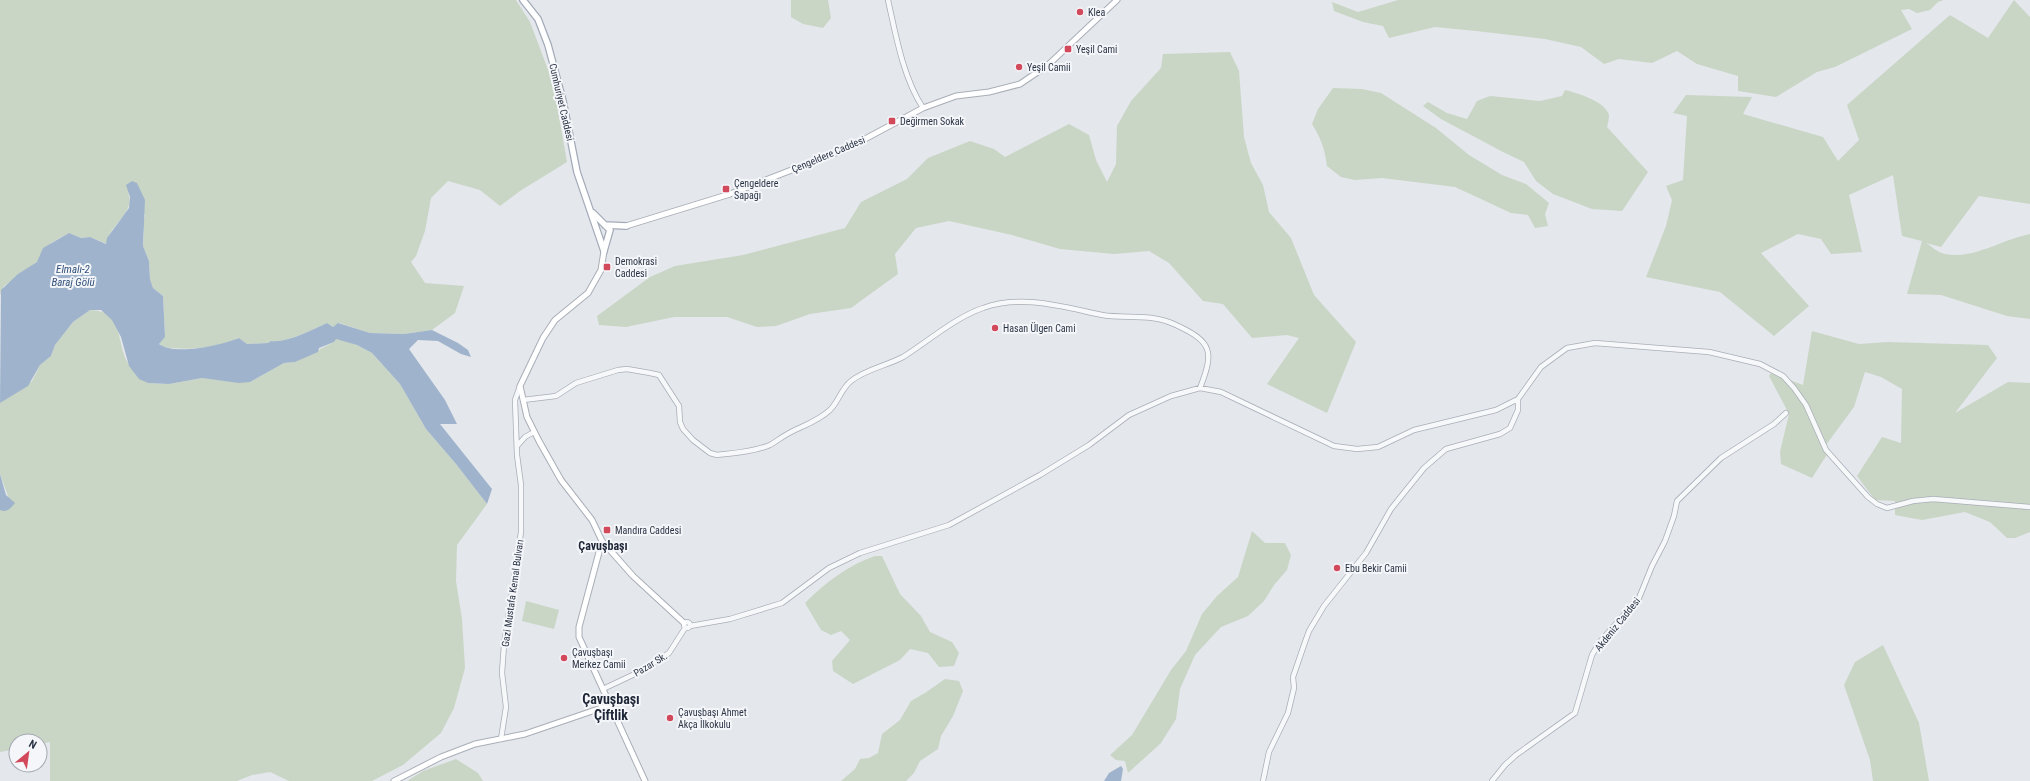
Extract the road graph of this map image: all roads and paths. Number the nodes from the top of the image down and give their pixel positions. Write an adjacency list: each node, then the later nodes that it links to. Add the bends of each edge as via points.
1 (523, 0): 5 (main road, Cumhuriyet Caddesi, via 538,19 548,44 563,101 577,172)
2 (888, 0): 4 (street, via 896,39 914,94)
3 (1117, 0): 4 (main road, Çengeldere Caddesi, via 1048,65 1020,84 989,92 956,96)
4 (923, 108): 7 (main road, Çengeldere Caddesi, via 848,148 730,194)
5 (590, 209): 6 (main road); 8 (main road, Cumhuriyet Caddesi)
6 (606, 226): 7 (main road); 8 (main road, via 599,227); 9 (main road, via 610,230)
7 (626, 226): 9 (main road)
8 (598, 233): 9 (main road, via 602,236); 10 (main road, Cumhuriyet Caddesi)
9 (608, 235): 10 (main road)
10 (604, 251): 11 (main road, via 601,270 588,293 555,320 543,338)
11 (520, 386): 14 (main road); 17 (street, Gazi Mustafa Kemal Bulvarı, via 515,400)
12 (1200, 388): 13 (street, via 1221,392 1240,400 1334,446 1357,449 1378,447 1414,430 1496,410); 14 (street, via 1210,356 1197,337 1181,327 1165,320 1106,315 1039,302 998,303 981,308 889,365 872,369 852,380 842,390 830,410 812,424 758,449 717,455 710,453 683,429 678,406 658,375 650,373 618,370 576,383 556,396); 20 (street, via 1171,396 1129,414 1089,445 949,525 860,553 829,568 782,603 730,619)
13 (1518, 399): 18 (street, via 1541,367 1567,348 1595,343 1722,355 1766,366 1788,381 1808,409 1826,450 1861,491 1877,504 1888,508 1913,501 1942,499); 26 (street, via 1518,410 1510,428 1500,434 1446,449 1424,468 1391,509 1366,553 1324,606 1304,645 1293,677 1294,688 1288,713 1269,752)
14 (523, 400): 16 (main road)
15 (1786, 413): 27 (street, Akdeniz Caddesi, via 1774,424 1721,458 1676,501 1674,516 1665,541 1639,598 1598,643 1592,654 1575,712 1516,755)
16 (534, 432): 17 (street, via 524,437); 19 (main road, via 561,480 592,520)
17 (517, 446): 23 (street, Gazi Mustafa Kemal Bulvarı, via 522,485 521,532 504,645 502,673 506,707)
18 (2030, 507)
19 (602, 541): 20 (main road, via 633,576); 21 (main road, via 579,627 579,637)
20 (686, 626): 21 (street, Pazar Sk., via 670,653 639,672)
21 (603, 689): 22 (main road)
22 (610, 705): 23 (main road, via 525,734); 25 (main road)
23 (501, 739): 24 (main road, via 475,744 440,757)
24 (394, 781)
25 (645, 781)
26 (1263, 781)
27 (1492, 781)

